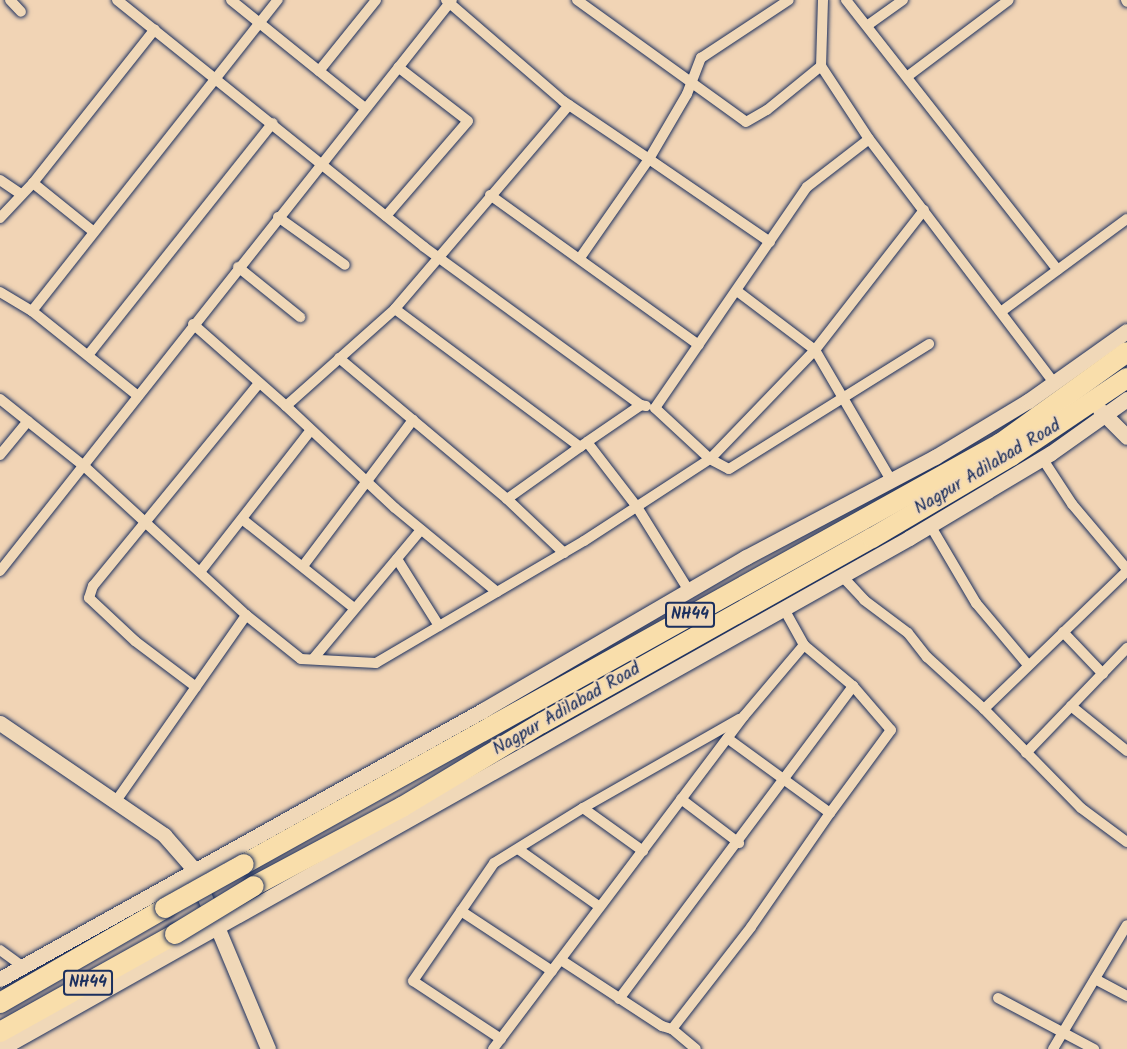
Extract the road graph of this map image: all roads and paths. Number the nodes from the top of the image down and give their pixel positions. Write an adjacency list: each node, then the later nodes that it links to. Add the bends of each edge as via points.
1 (10, 0): 13 (street)
2 (117, 0): 16 (street)
3 (231, 0): 14 (street)
4 (278, 0): 14 (street)
5 (376, 0): 19 (street)
6 (577, 0): 22 (street)
7 (789, 0): 22 (street, via 701,58)
8 (823, 0): 17 (street)
9 (846, 0): 15 (street)
10 (903, 0): 15 (street)
11 (1009, 0): 20 (street)
12 (449, 1): 18 (street); 23 (street)
13 (21, 12)
14 (260, 21): 19 (street); 21 (street)
15 (868, 24): 20 (street)
16 (155, 29): 21 (street); 30 (street)
17 (821, 66): 22 (street, via 746,122); 26 (street)
18 (398, 67): 24 (street); 34 (street, via 468,121)
19 (318, 71): 24 (street)
20 (908, 76): 44 (street)
21 (216, 77): 25 (street); 38 (street)
22 (691, 85): 27 (street)
23 (569, 105): 27 (street); 32 (street)
24 (365, 108): 28 (street)
25 (273, 123): 28 (street); 57 (street)
26 (869, 139): 33 (street); 39 (street, via 807,187)
27 (649, 159): 39 (street); 41 (street)
28 (320, 163): 34 (street); 35 (street)
29 (0, 180): 31 (street)
30 (33, 183): 31 (street); 38 (street)
31 (21, 194): 36 (street)
32 (490, 195): 40 (street); 41 (street)
33 (924, 210): 49 (street); 55 (street)
34 (386, 216): 40 (street)
35 (278, 217): 42 (street); 43 (street)
36 (0, 218)
37 (1127, 219): 44 (street)
38 (94, 232): 48 (street)
39 (770, 242): 45 (street)
40 (436, 256): 47 (street); 67 (street)
41 (580, 258): 54 (street)
42 (345, 265)
43 (238, 267): 50 (street); 51 (street)
44 (1058, 270): 49 (street)
45 (737, 291): 54 (street); 55 (street)
46 (0, 292): 48 (street)
47 (395, 309): 58 (street); 75 (street)
48 (32, 311): 57 (street)
49 (1002, 311): 62 (street)
50 (300, 317)
51 (193, 324): 61 (street); 63 (street)
52 (1127, 331): 60 (street)
53 (929, 344): 65 (street)
54 (699, 345): 69 (street)
55 (815, 350): 65 (street); 78 (street)
56 (1127, 352): 60 (highway, Nagpur Adilabad Road / NH44)
57 (89, 354): 63 (street)
58 (339, 358): 68 (street); 71 (street)
59 (1127, 378): 70 (highway, Nagpur Adilabad Road / NH44)
60 (1077, 379): 62 (street); 70 (street); 84 (highway, Nagpur Adilabad Road / NH44, via 1001,443)
61 (259, 383): 68 (street); 86 (street)
62 (1054, 383): 80 (street)
63 (138, 396): 79 (street)
64 (0, 399): 72 (street)
65 (844, 399): 78 (street, via 729,469); 80 (street)
66 (1127, 399): 70 (street)
67 (641, 405): 69 (street); 75 (street)
68 (286, 406): 73 (street)
69 (655, 408): 78 (street)
70 (1100, 409): 74 (street); 77 (street); 142 (highway, Nagpur Adilabad Road / NH44, bridge)
71 (413, 420): 81 (street); 82 (street)
72 (28, 421): 76 (street); 79 (street)
73 (311, 430): 81 (street); 85 (street)
74 (1127, 437)
75 (584, 445): 82 (street); 83 (street)
76 (0, 455)
77 (1042, 458): 87 (street); 92 (street, via 1072,504)
78 (710, 459): 83 (street)
79 (84, 466): 86 (street); 93 (street)
80 (891, 480): 84 (street)
81 (367, 482): 88 (street); 91 (street)
82 (507, 499): 89 (street)
83 (637, 507): 89 (street); 96 (street)
84 (848, 514): 96 (street); 140 (highway, Nagpur Adilabad Road / NH44, bridge, via 501,723)
85 (242, 519): 91 (street); 94 (street)
86 (145, 522): 94 (street); 109 (street, via 93,586 89,598 135,641)
87 (930, 525): 95 (street); 106 (street, via 976,603)
88 (421, 530): 90 (street); 97 (street)
89 (564, 553): 97 (street)
90 (397, 559): 98 (street); 101 (street)
91 (303, 566): 98 (street)
92 (1127, 570): 102 (street)
93 (0, 572)
94 (200, 572): 100 (street)
95 (842, 576): 99 (street); 111 (street, via 864,600 908,633 958,688)
96 (689, 591): 126 (street)
97 (497, 592): 101 (street)
98 (355, 609): 105 (street)
99 (784, 609): 103 (street); 130 (street, via 367,841)
100 (246, 615): 105 (street, via 301,659); 109 (street)
101 (439, 626): 105 (street, via 376,663)
102 (1063, 632): 106 (street); 107 (street)
103 (804, 645): 108 (street); 112 (street)
104 (1125, 655): 107 (street)
105 (313, 660)
106 (1028, 665): 111 (street)
107 (1103, 674): 110 (street)
108 (853, 686): 117 (street); 121 (street, via 891,730)
109 (196, 687): 119 (street)
110 (1071, 706): 115 (street); 116 (street)
111 (984, 709): 116 (street)
112 (744, 716): 114 (street); 120 (street)
113 (1, 725): 119 (street)
114 (728, 738): 117 (street); 118 (street)
115 (1127, 751)
116 (1026, 753): 122 (street, via 1081,808)
117 (784, 779): 121 (street); 123 (street)
118 (681, 799): 123 (street); 125 (street)
119 (116, 801): 126 (street, via 164,835)
120 (584, 808): 124 (street); 125 (street)
121 (830, 813): 141 (street, via 751,927)
122 (1127, 842)
123 (739, 843): 139 (street)
124 (518, 849): 127 (street); 128 (street, via 494,863)
125 (643, 851): 127 (street)
126 (194, 872): 130 (street); 133 (street)
127 (600, 907): 132 (street)
128 (461, 911): 134 (street); 144 (street, via 413,981)
129 (1127, 925): 136 (street)
130 (218, 929): 145 (street); 146 (street)
131 (0, 950): 133 (street)
132 (561, 960): 134 (street); 139 (street)
133 (23, 967): 135 (street)
134 (552, 971): 144 (street)
135 (0, 979)
136 (1095, 979): 137 (street); 143 (street)
137 (1127, 996)
138 (998, 998): 143 (street)
139 (619, 999): 141 (street)
140 (0, 1003)
141 (672, 1029): 148 (street)
142 (0, 1032)
143 (1063, 1032): 149 (street); 150 (street)
144 (501, 1039): 147 (street)
145 (0, 1049)
146 (268, 1049)
147 (494, 1049)
148 (696, 1049)
149 (1053, 1049)
150 (1094, 1049)

